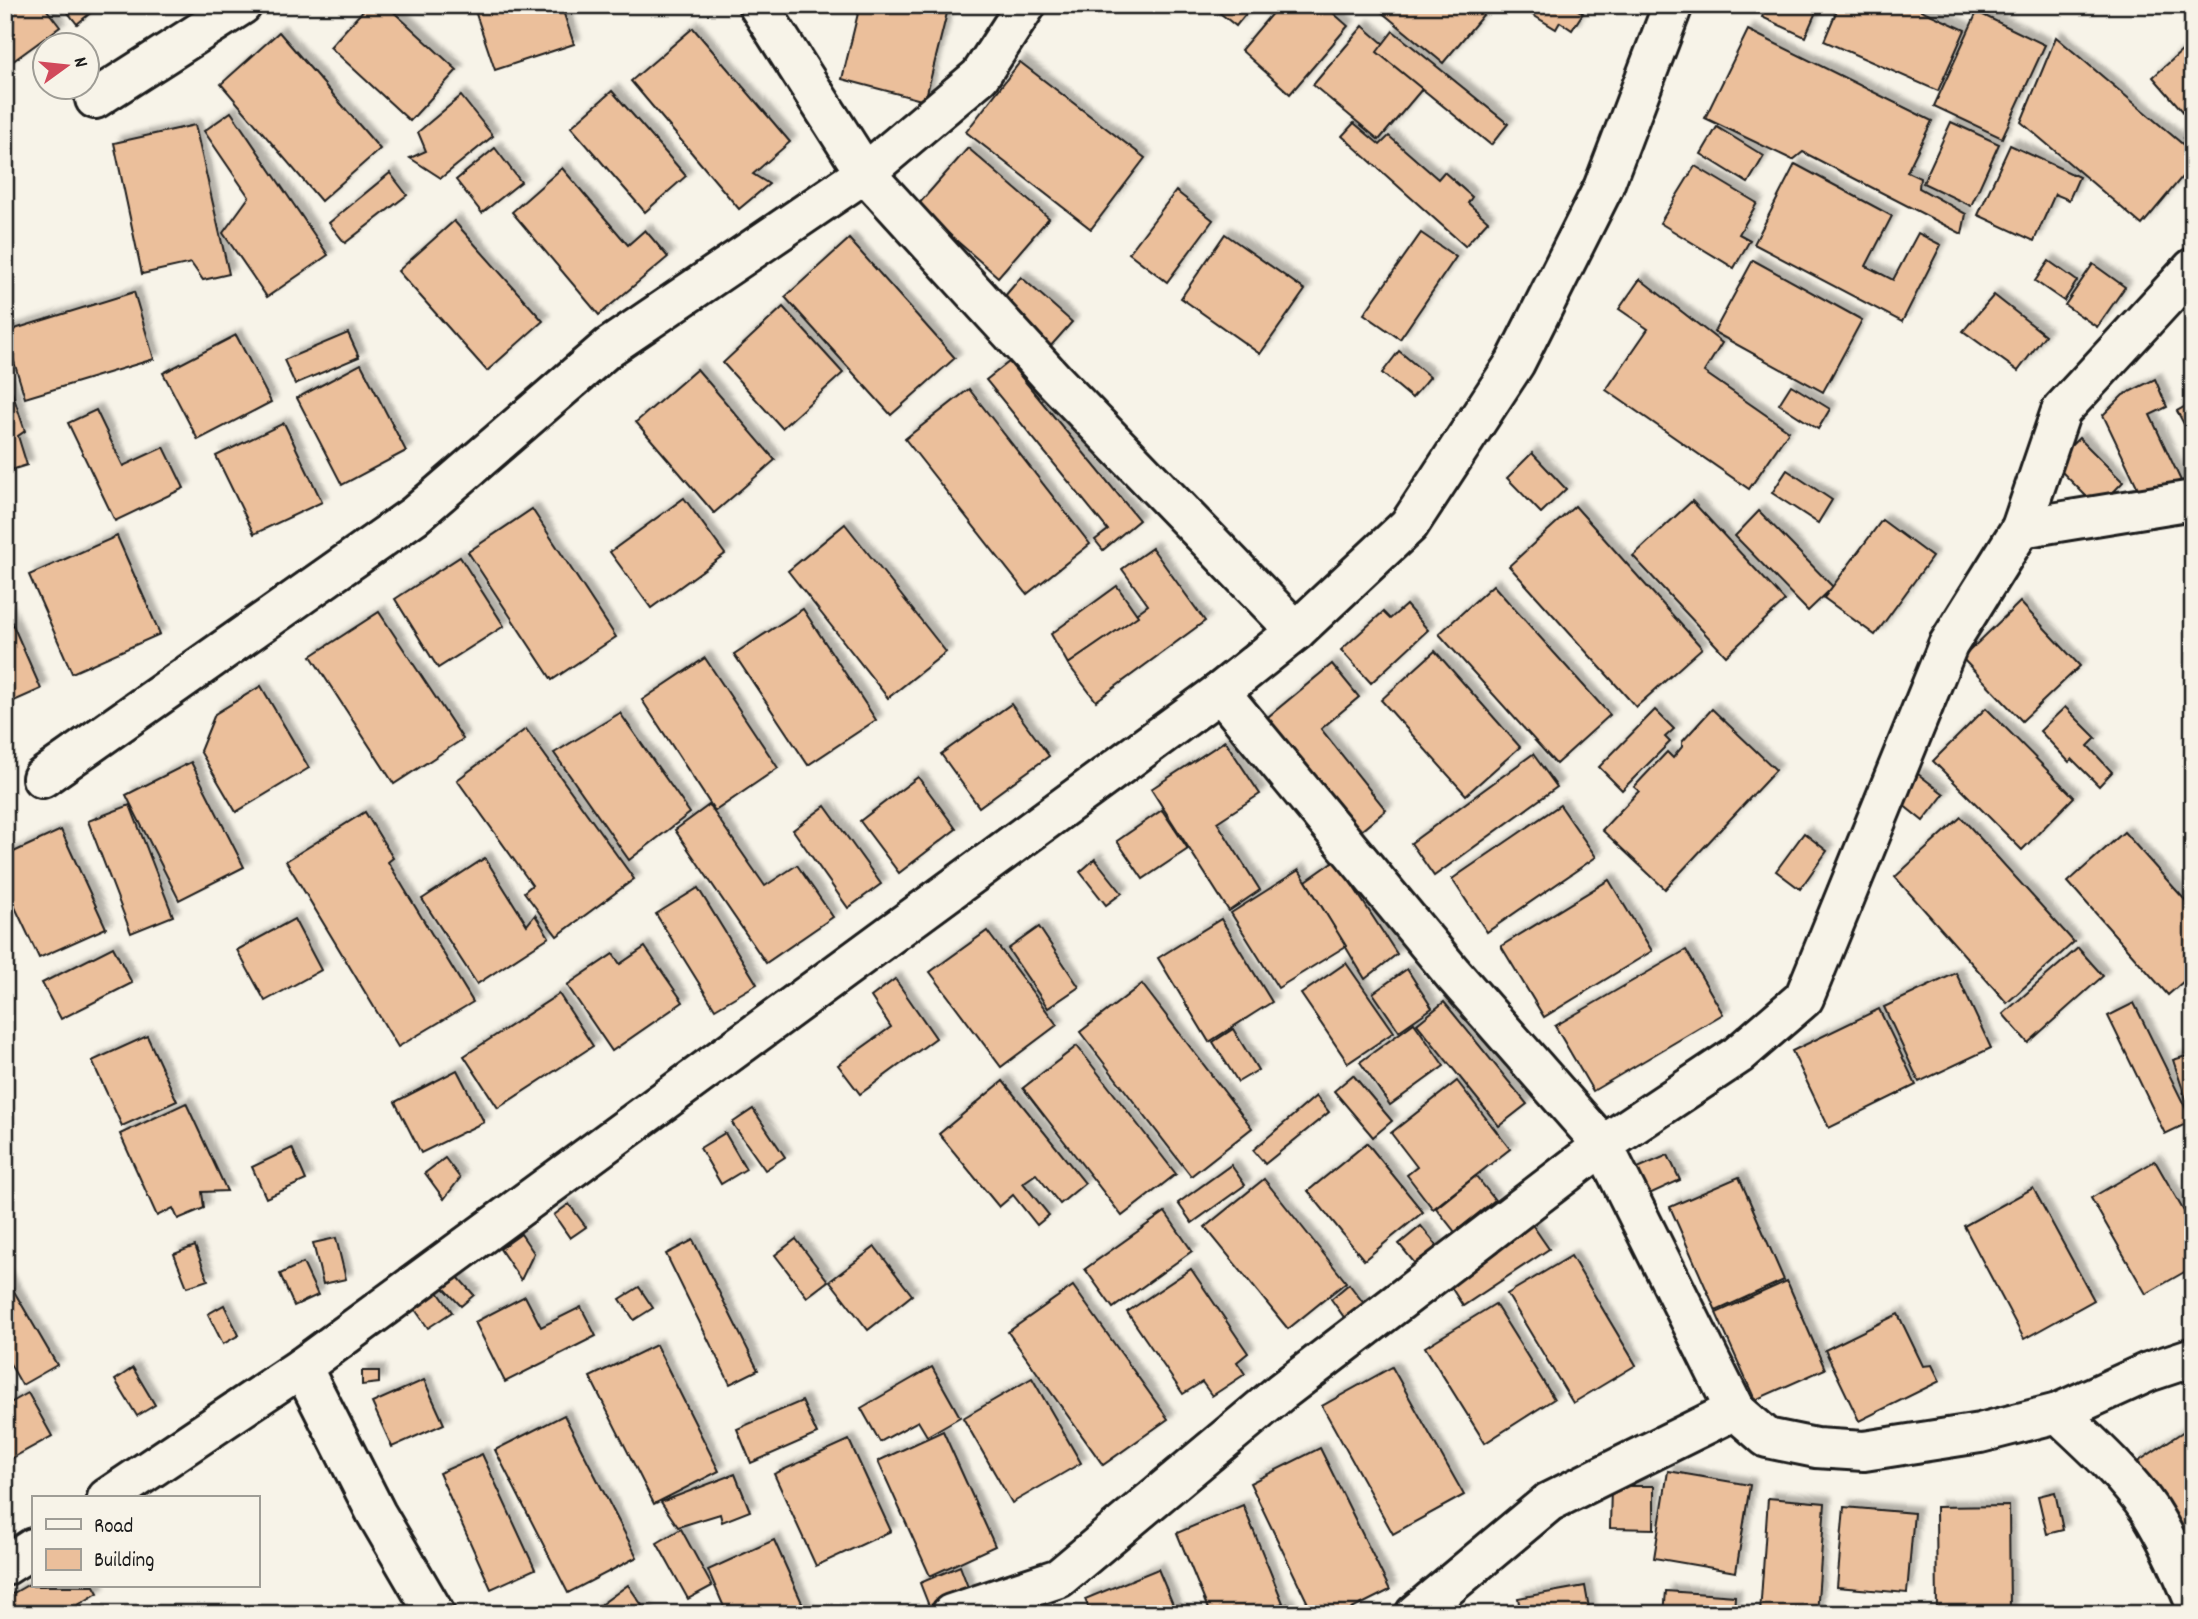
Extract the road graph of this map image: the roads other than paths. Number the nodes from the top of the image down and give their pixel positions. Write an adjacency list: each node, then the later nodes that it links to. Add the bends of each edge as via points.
1 (242, 5): 5 (street)
2 (758, 5): 6 (street)
3 (1026, 5): 6 (street, via 980,76)
4 (1673, 5): 10 (street, via 1602,188 1515,363 1409,525)
5 (102, 95)
6 (865, 173): 10 (street, via 1055,381); 12 (street, via 609,347 415,515)
7 (2193, 268): 9 (street, via 2061,411)
8 (2193, 500): 9 (street)
9 (2021, 528): 13 (street, via 1948,645 1804,998 1738,1055)
10 (1296, 631): 11 (street)
11 (1220, 692): 13 (street, via 1453,974); 15 (street)
12 (42, 778)
13 (1604, 1145): 16 (street); 23 (street, via 1281,1392 1059,1578)
14 (2193, 1357): 17 (street)
15 (302, 1367): 18 (street); 22 (street, via 376,1513)
16 (1735, 1410): 17 (street, via 1767,1438 1864,1451 1980,1433); 24 (street, via 1549,1502)
17 (2058, 1413): 21 (street, via 2106,1458 2149,1511)
18 (110, 1496)
19 (32, 1549): 20 (street)
20 (5, 1566)
21 (2193, 1598)
22 (436, 1614)
23 (951, 1614)
24 (1415, 1614)

